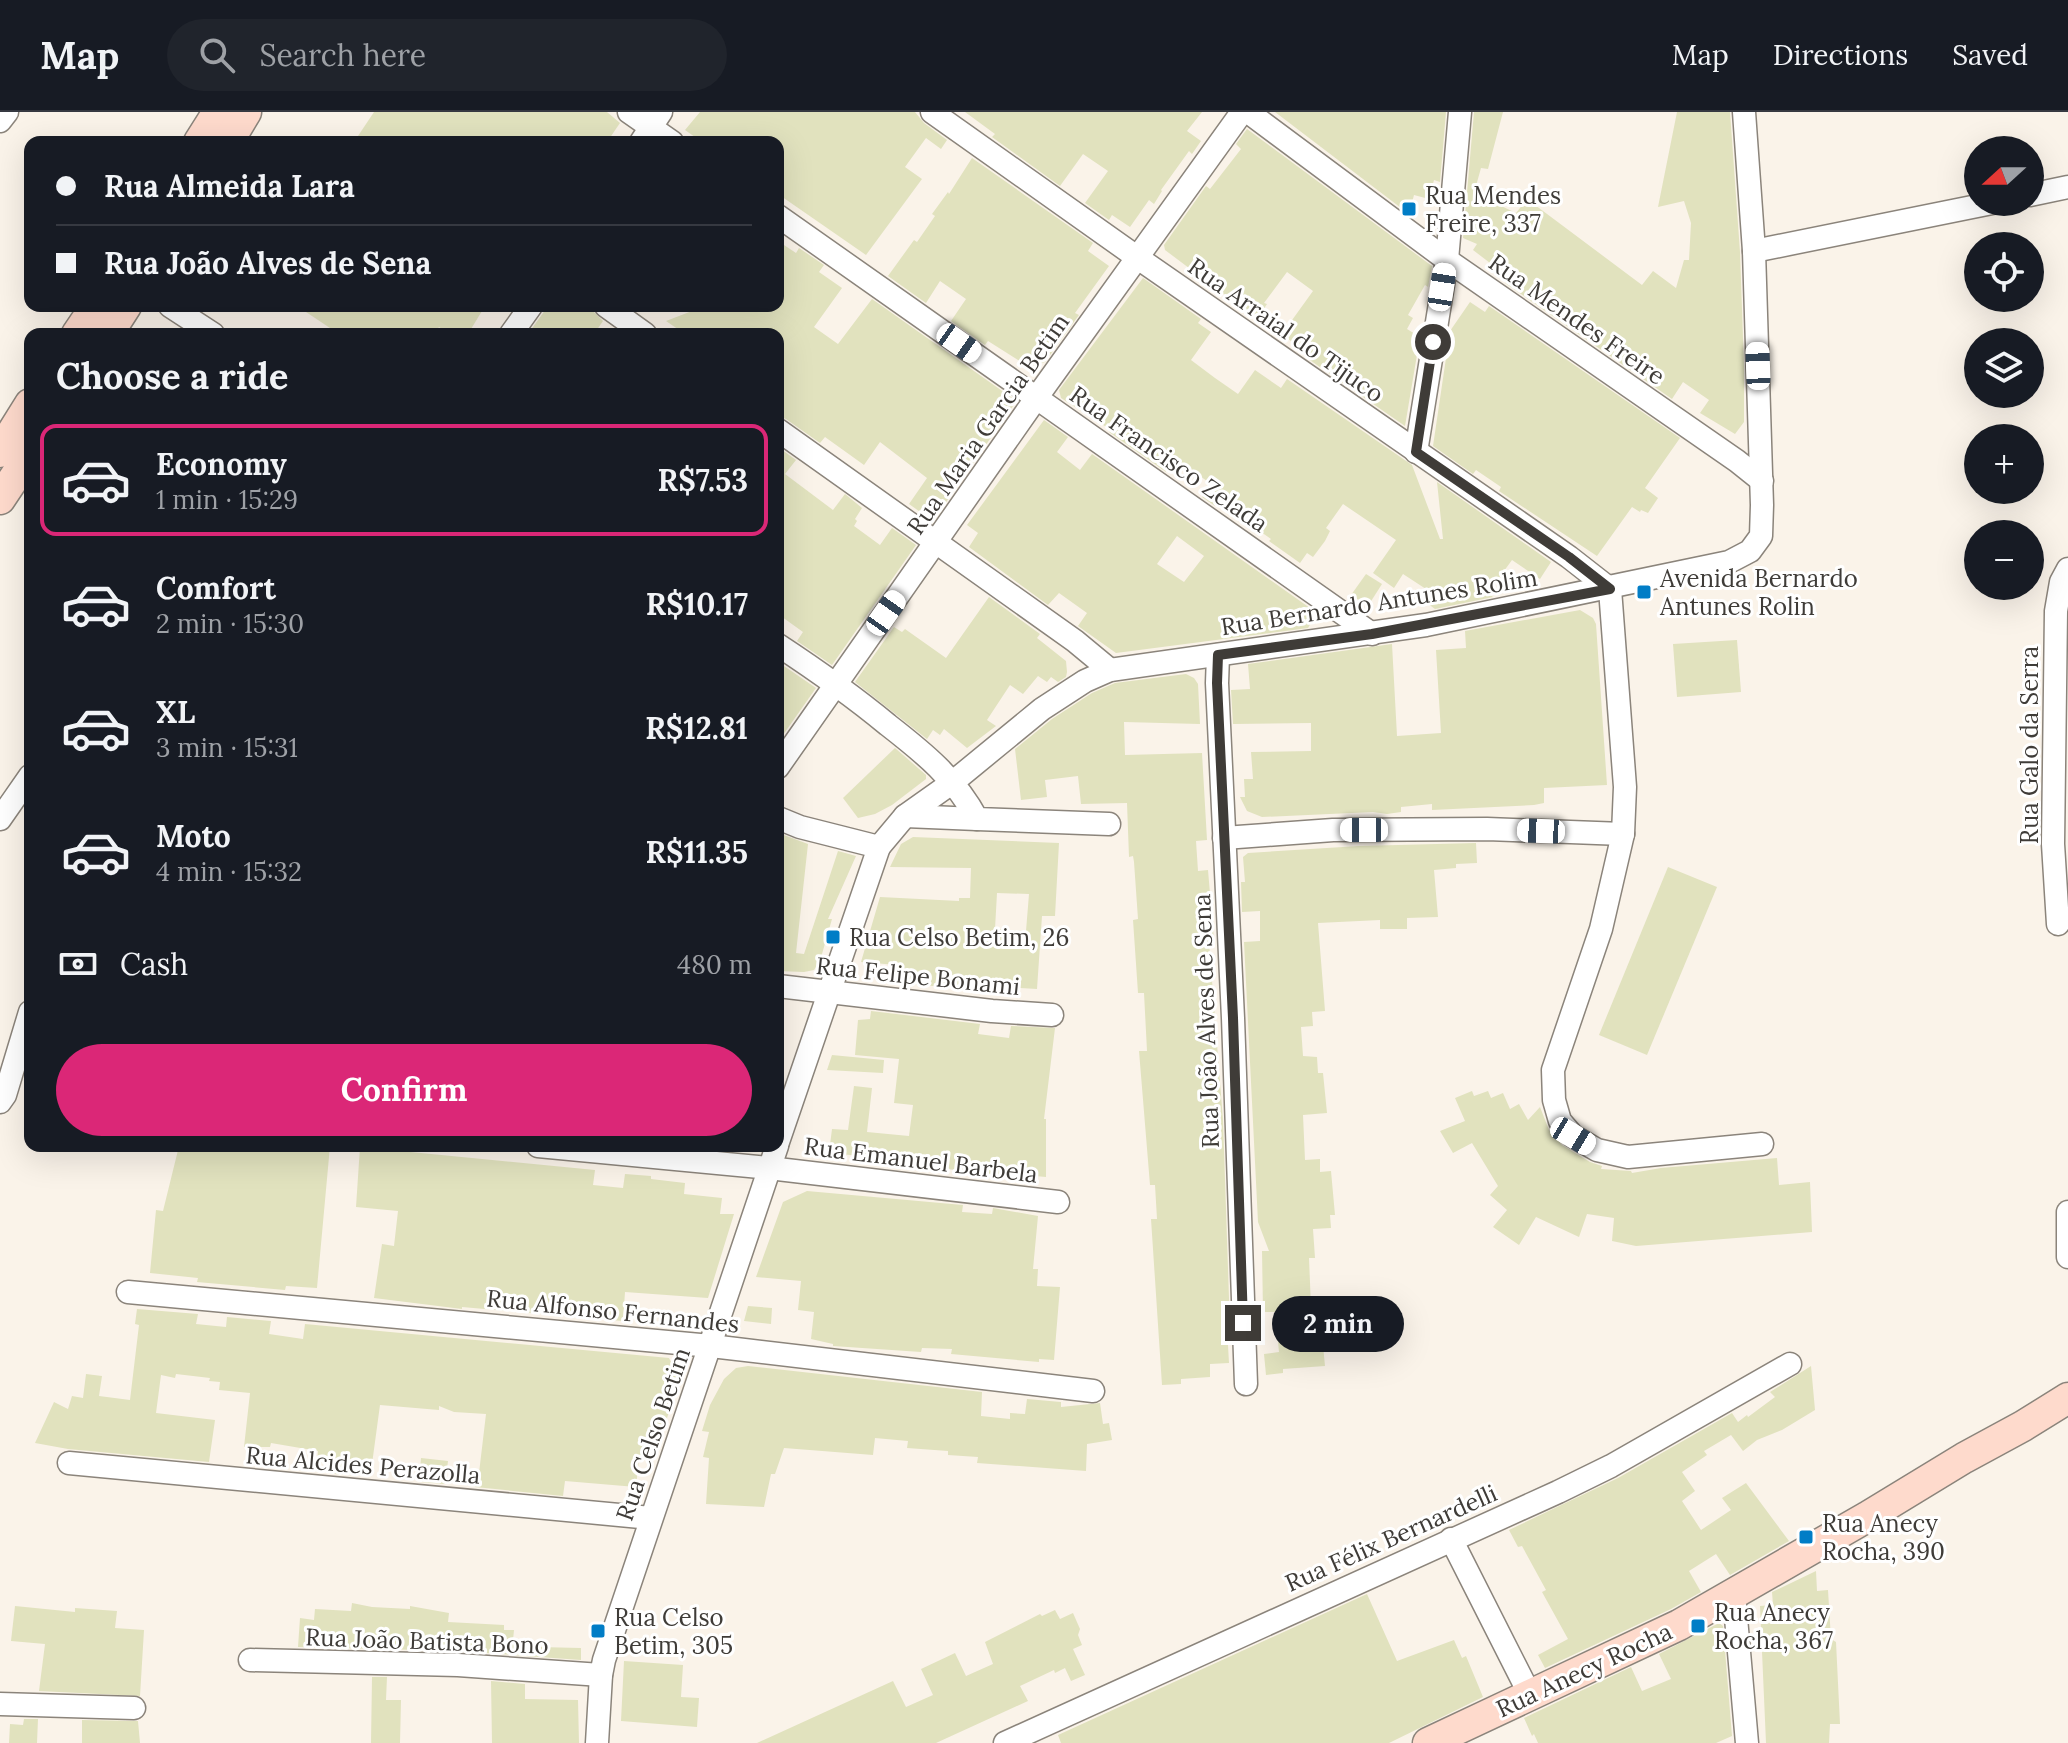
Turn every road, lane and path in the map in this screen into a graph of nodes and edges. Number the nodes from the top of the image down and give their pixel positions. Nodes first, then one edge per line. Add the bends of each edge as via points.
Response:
1 (7, 112) edge
2 (218, 112) edge
3 (246, 112) edge
4 (629, 112) edge
5 (932, 112) edge
6 (1242, 112) edge
7 (1248, 112) edge
8 (1460, 112) edge
9 (1744, 112) edge
10 (0, 121) edge
11 (651, 127) edge
12 (203, 136) edge
13 (232, 136) edge
14 (2068, 187) edge
15 (2044, 192) edge
16 (1964, 209) edge
17 (784, 220) edge
18 (1754, 251) junction
19 (1138, 258) junction
20 (1447, 260) junction
21 (179, 312) edge
22 (614, 312) edge
23 (204, 328) edge
24 (637, 328) edge
25 (1037, 397) junction
26 (24, 414) edge
27 (784, 434) edge
28 (0, 452) edge
29 (1416, 452) junction
30 (24, 463) edge
31 (1762, 481) junction
32 (0, 499) edge
33 (936, 543) junction
34 (2066, 578) edge
35 (1610, 589) junction
36 (1372, 634) junction
37 (784, 649) edge
38 (1218, 655) junction
39 (1110, 670) junction
40 (837, 684) junction
41 (784, 759) edge
42 (953, 782) junction
43 (24, 785) edge
44 (905, 816) junction
45 (0, 819) edge
46 (977, 819) junction
47 (784, 820) edge
48 (1109, 824) dead end
49 (1623, 834) junction
50 (1224, 838) junction
51 (879, 847) junction
52 (2058, 924) dead end
53 (784, 987) edge
54 (830, 993) junction
55 (1052, 1015) dead end
56 (24, 1032) edge
57 (0, 1102) edge
58 (784, 1124) edge
59 (1762, 1144) dead end
60 (601, 1152) edge
61 (774, 1152) edge
62 (769, 1168) junction
63 (1058, 1202) dead end
64 (2068, 1212) edge
65 (2068, 1257) edge
66 (128, 1292) dead end
67 (711, 1346) junction
68 (1790, 1364) dead end
69 (1246, 1384) dead end
70 (1093, 1391) dead end
71 (2068, 1398) edge
72 (69, 1463) dead end
73 (651, 1518) junction
74 (1451, 1539) junction
75 (1734, 1595) junction
76 (250, 1660) dead end
77 (601, 1675) junction
78 (1530, 1695) junction
79 (0, 1704) edge
80 (134, 1708) dead end
81 (597, 1743) edge
82 (1005, 1743) edge
83 (1428, 1743) edge
84 (1747, 1743) edge

1 - 10 street
2 - 12 street
3 - 13 street
4 - 11 street
5 - 19 street, Rua Arraial do Tijuco
6 - 19 street, Rua Maria Garcia Betim
7 - 20 street, Rua Mendes Freire
8 - 20 street
9 - 18 street, Rua Bernardo Antunes Rolim
14 - 15 street
16 - 18 street
17 - 25 street, Rua Francisco Zelada
18 - 31 street, Rua Bernardo Antunes Rolim
19 - 25 street, Rua Maria Garcia Betim
19 - 29 street, Rua Arraial do Tijuco
20 - 29 street
20 - 31 street, Rua Mendes Freire
21 - 23 street
22 - 24 street
25 - 33 street, Rua Maria Garcia Betim
25 - 36 street, Rua Francisco Zelada
26 - 28 street
27 - 33 street
29 - 35 street, Rua Arraial do Tijuco
30 - 32 street
31 - 35 street, Rua Bernardo Antunes Rolim via 1761,536 1750,551 1729,562
33 - 39 street
33 - 40 street, Rua Maria Garcia Betim
34 - 52 street, Rua Galo da Serra via 2056,611 2053,844
35 - 36 street, Rua Bernardo Antunes Rolim
35 - 49 street via 1625,787
36 - 38 street, Rua Bernardo Antunes Rolim
37 - 40 street
38 - 39 street, Rua Bernardo Antunes Rolim
38 - 50 street, Rua João Alves de Sena
39 - 42 street, Rua Bernardo Antunes Rolim via 1042,709
40 - 41 street, Rua Maria Garcia Betim
40 - 42 street
42 - 44 street, Rua Bernardo Antunes Rolim
42 - 46 street
43 - 45 street
44 - 46 street
44 - 51 street, Rua Bernardo Antunes Rolim
46 - 48 street
47 - 51 street
49 - 50 street via 1349,830
49 - 59 street via 1601,929 1553,1070 1560,1121 1597,1150 1628,1157
50 - 69 street, Rua João Alves de Sena
51 - 54 street, Rua Celso Betim
53 - 54 street, Rua Felipe Bonami
54 - 55 street, Rua Felipe Bonami
54 - 58 street, Rua Celso Betim
56 - 57 street
60 - 62 street, Rua Emanuel Barbela
61 - 62 street, Rua Celso Betim
62 - 63 street, Rua Emanuel Barbela
62 - 67 street, Rua Celso Betim
64 - 65 street
66 - 67 street, Rua Alfonso Fernandes
67 - 70 street, Rua Alfonso Fernandes
67 - 73 street, Rua Celso Betim
68 - 74 street, Rua Félix Bernardelli via 1611,1466
71 - 75 street, Rua Anecy Rocha
72 - 73 street, Rua Alcides Perazolla
73 - 77 street, Rua Celso Betim
74 - 78 street
74 - 82 street, Rua Félix Bernardelli
75 - 78 street, Rua Anecy Rocha
75 - 84 street
76 - 77 street, Rua João Batista Bono
77 - 81 street, Rua Celso Betim
78 - 83 street, Rua Anecy Rocha
79 - 80 street

